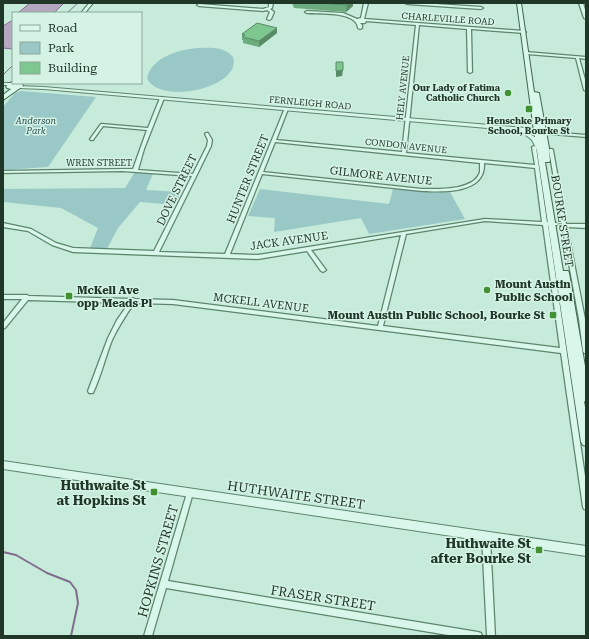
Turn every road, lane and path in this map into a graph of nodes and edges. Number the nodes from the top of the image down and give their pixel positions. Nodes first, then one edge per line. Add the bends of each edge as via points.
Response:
1 (91, 3) edge
2 (95, 3) edge
3 (271, 3) edge
4 (366, 3) edge
5 (407, 3) edge
6 (520, 3) edge
7 (581, 3) edge
8 (200, 4) edge
9 (455, 5) edge
10 (481, 8) dead end
11 (268, 9) junction
12 (195, 10) dead end
13 (85, 11) edge
14 (306, 12) dead end
15 (586, 18) edge
16 (269, 19) dead end
17 (361, 20) junction
18 (418, 24) junction
19 (469, 28) junction
20 (524, 32) junction
21 (527, 54) junction
22 (577, 57) junction
23 (586, 58) edge
24 (470, 72) dead end
25 (13, 85) edge
26 (586, 90) edge
27 (4, 96) edge
28 (162, 98) junction
29 (286, 109) junction
30 (408, 120) junction
31 (150, 129) junction
32 (516, 129) junction
33 (541, 132) junction
34 (207, 134) dead end
35 (586, 136) edge
36 (92, 139) dead end
37 (274, 141) junction
38 (534, 147) dead end
39 (551, 150) dead end
40 (404, 154) junction
41 (542, 157) junction
42 (482, 161) junction
43 (537, 167) junction
44 (551, 170) junction
45 (135, 171) junction
46 (3, 172) edge
47 (261, 173) junction
48 (194, 175) junction
49 (554, 224) junction
50 (3, 225) edge
51 (586, 226) edge
52 (404, 233) junction
53 (308, 249) junction
54 (156, 253) junction
55 (227, 256) junction
56 (323, 270) dead end
57 (3, 297) edge
58 (27, 298) junction
59 (133, 300) junction
60 (570, 317) junction
61 (584, 319) edge
62 (3, 328) edge
63 (380, 328) junction
64 (564, 351) junction
65 (586, 351) edge
66 (91, 391) dead end
67 (586, 398) edge
68 (586, 442) edge
69 (3, 465) edge
70 (190, 493) junction
71 (586, 507) edge
72 (486, 537) junction
73 (586, 552) edge
74 (163, 584) junction
75 (148, 636) edge
76 (478, 636) edge
77 (491, 636) edge

1 - 2 main road
1 - 13 main road
2 - 13 main road
3 - 11 street via 272,7
4 - 17 street
5 - 9 street
6 - 20 main road, BOURKE STREET
7 - 15 street
8 - 11 street
8 - 12 street
9 - 10 street
11 - 16 street via 272,12
14 - 17 street via 343,14
17 - 18 street, CHARLEVILLE ROAD
18 - 19 street, CHARLEVILLE ROAD
18 - 30 street, HELY AVENUE
19 - 20 street, CHARLEVILLE ROAD
19 - 24 street
20 - 21 main road, BOURKE STREET
21 - 22 street
21 - 33 main road, BOURKE STREET via 539,104
22 - 23 street
22 - 26 street
25 - 27 main road
25 - 28 street, FERNLEIGH ROAD
28 - 29 street, FERNLEIGH ROAD
28 - 31 street
29 - 30 street, FERNLEIGH ROAD
29 - 37 street, HUNTER STREET
30 - 32 street, FERNLEIGH ROAD
30 - 40 street, HELY AVENUE
31 - 36 street via 102,124
31 - 45 street
32 - 33 street, FERNLEIGH ROAD
32 - 41 street via 534,139
33 - 35 street, FERNLEIGH ROAD
33 - 41 main road, BOURKE STREET
33 - 44 main road, BOURKE STREET
34 - 48 street, DOVE STREET via 210,143
37 - 40 street, CONDON AVENUE
37 - 47 street, HUNTER STREET
38 - 43 street, BOURKE STREET
39 - 44 street, BOURKE STREET
40 - 42 street, CONDON AVENUE
41 - 49 main road, BOURKE STREET
42 - 43 street, CONDON AVENUE
42 - 47 street, GILMORE AVENUE via 482,172 478,179 467,186 448,190 422,190
43 - 49 street, BOURKE STREET
44 - 49 main road, BOURKE STREET
45 - 46 street, WREN STREET
45 - 48 street, WREN STREET
47 - 55 street, HUNTER STREET
48 - 54 street, DOVE STREET
49 - 51 street, JACK AVENUE
49 - 52 street, JACK AVENUE via 485,220
49 - 60 main road, BOURKE STREET
49 - 61 street, BOURKE STREET
49 - 64 street, BOURKE STREET
50 - 54 street, JACK AVENUE via 29,230 54,244 73,250
52 - 53 street, JACK AVENUE
52 - 63 street
53 - 55 street, JACK AVENUE via 258,257
53 - 56 street
54 - 55 street, JACK AVENUE
57 - 58 street, MCKELL AVENUE
58 - 59 street, MCKELL AVENUE
58 - 62 street
59 - 63 street, MCKELL AVENUE via 173,302
59 - 66 street via 109,342
60 - 61 street
60 - 67 main road, BOURKE STREET
60 - 68 main road, BOURKE STREET
61 - 65 street, BOURKE STREET
63 - 64 street, MCKELL AVENUE
64 - 71 street, BOURKE STREET
69 - 70 street, HUTHWAITE STREET
70 - 72 street, HUTHWAITE STREET
70 - 74 street, HOPKINS STREET
72 - 73 street, HUTHWAITE STREET
72 - 77 street
74 - 75 street, HOPKINS STREET
74 - 76 street, FRASER STREET

